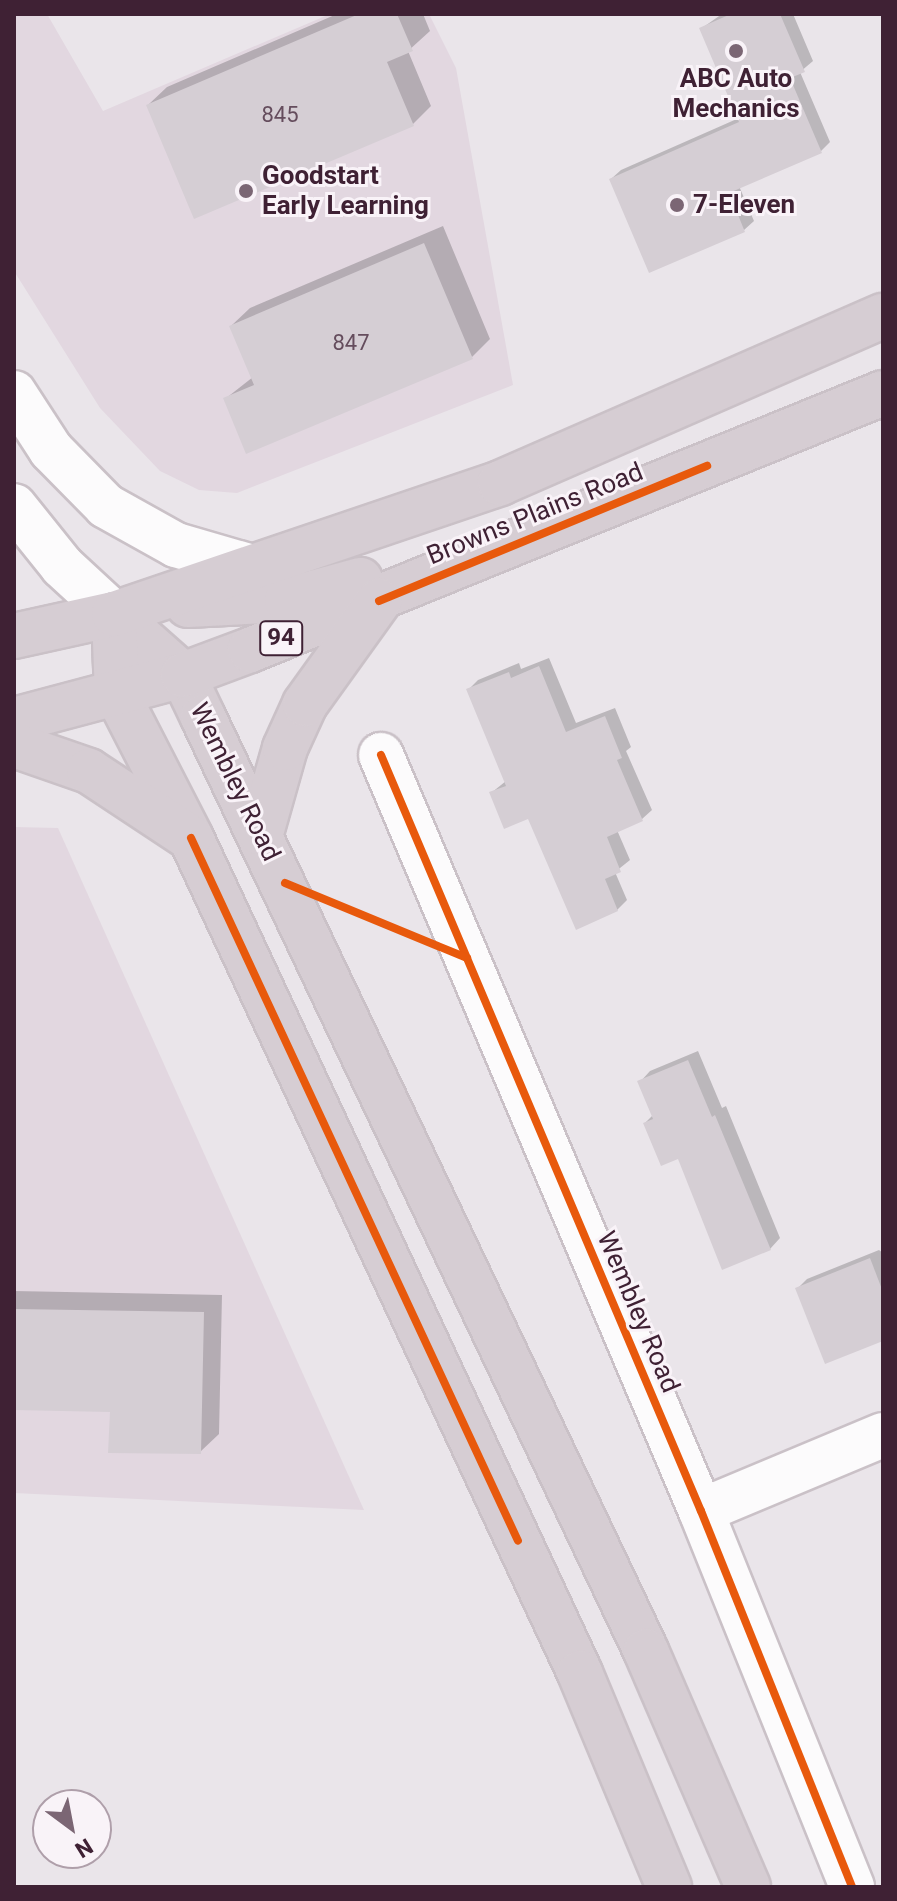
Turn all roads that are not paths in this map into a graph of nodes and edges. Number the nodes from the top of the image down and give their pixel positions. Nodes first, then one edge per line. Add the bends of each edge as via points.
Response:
1 (883, 316) edge
2 (14, 393) edge
3 (883, 393) edge
4 (14, 506) edge
5 (527, 537) junction
6 (252, 567) junction
7 (379, 601) junction
8 (114, 614) junction
9 (14, 636) edge
10 (183, 675) junction
11 (117, 694) junction
12 (14, 720) edge
13 (14, 745) edge
14 (381, 755) dead end
15 (261, 833) junction
16 (191, 838) junction
17 (883, 1435) edge
18 (701, 1511) junction
19 (669, 1887) edge
20 (748, 1887) edge
21 (852, 1887) edge

1 - 6 main road, Browns Plains Road via 500,483
2 - 6 street via 51,450 106,506 176,545
3 - 5 main road, Browns Plains Road / 94
4 - 8 street, Wembley Road via 62,566
5 - 7 main road, Browns Plains Road / 94
5 - 8 main road via 458,543 341,587 287,600 225,601
6 - 8 main road, Browns Plains Road
7 - 10 main road, Browns Plains Road / 94
7 - 15 main road via 305,704 285,748
8 - 9 main road, Browns Plains Road
8 - 10 main road, Wembley Road
8 - 11 main road
10 - 11 main road, Browns Plains Road / 94
10 - 15 main road, Wembley Road
11 - 12 main road, Browns Plains Road / 94
11 - 16 main road
13 - 16 main road via 89,771
14 - 18 street, Wembley Road
15 - 20 main road, Wembley Road via 646,1651
16 - 19 main road via 580,1673
17 - 18 street
18 - 21 street, Wembley Road

